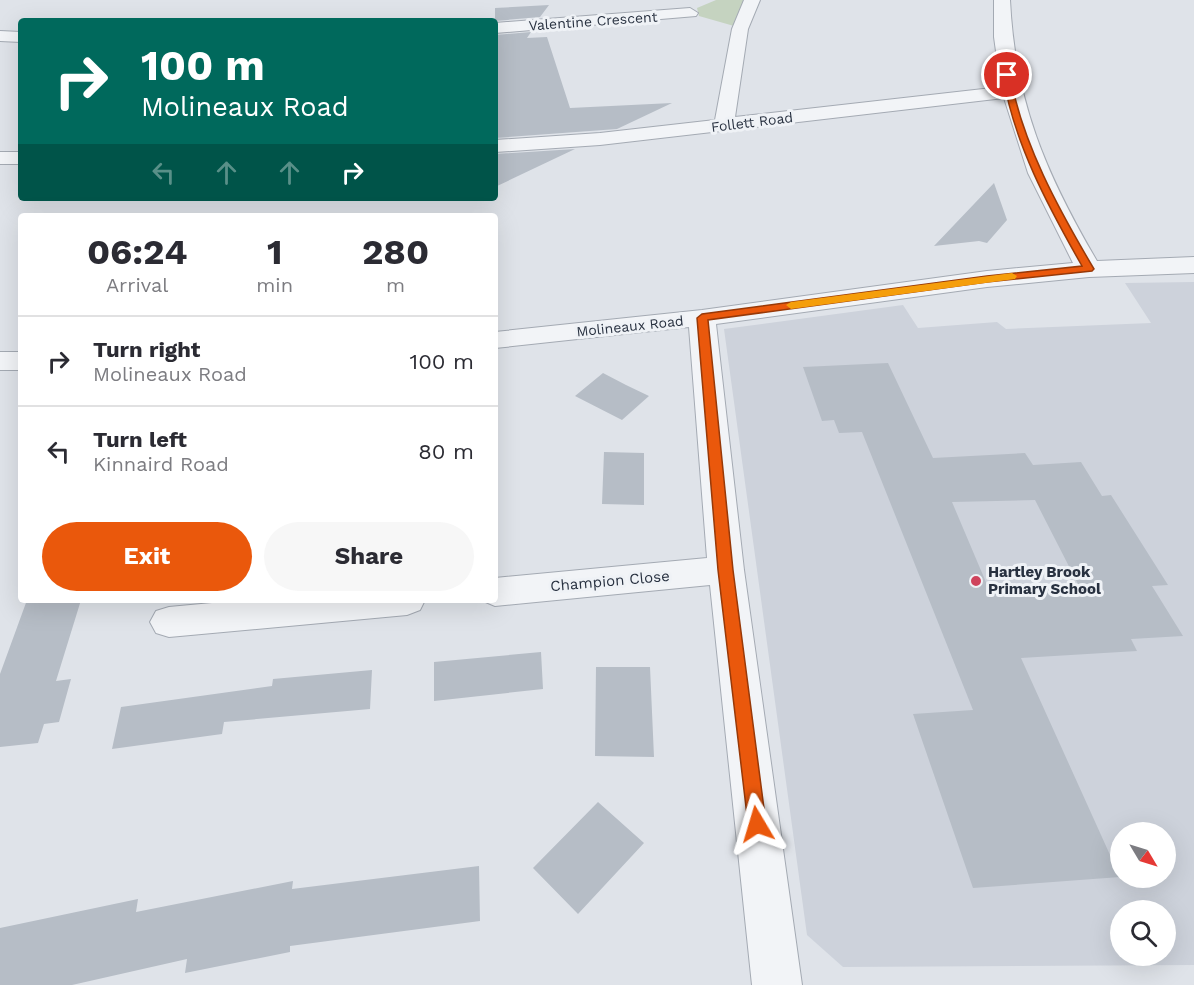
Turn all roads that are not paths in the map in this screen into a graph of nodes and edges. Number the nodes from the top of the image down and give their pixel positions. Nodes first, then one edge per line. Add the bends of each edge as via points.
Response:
1 (752, 0) edge
2 (1002, 0) edge
3 (700, 10) edge
4 (498, 28) edge
5 (740, 29) junction
6 (0, 36) edge
7 (18, 37) edge
8 (1009, 92) junction
9 (724, 125) junction
10 (498, 146) edge
11 (0, 158) edge
12 (18, 158) edge
13 (1194, 265) edge
14 (1089, 269) junction
15 (702, 318) junction
16 (498, 340) edge
17 (0, 361) edge
18 (18, 361) edge
19 (726, 570) junction
20 (498, 592) edge
21 (375, 603) edge
22 (169, 622) dead end
23 (777, 985) edge

1 - 5 street
2 - 8 street via 1001,39
3 - 4 street, Valentine Crescent
3 - 5 street, Valentine Crescent
5 - 9 street
6 - 7 street
8 - 9 street, Follett Road
8 - 14 street via 1058,216
9 - 10 street, Follett Road
11 - 12 street
13 - 14 street, Molineaux Road
14 - 15 street, Molineaux Road
15 - 16 street, Molineaux Road
15 - 19 street
17 - 18 street
19 - 20 street, Champion Close
19 - 23 street
21 - 22 street

